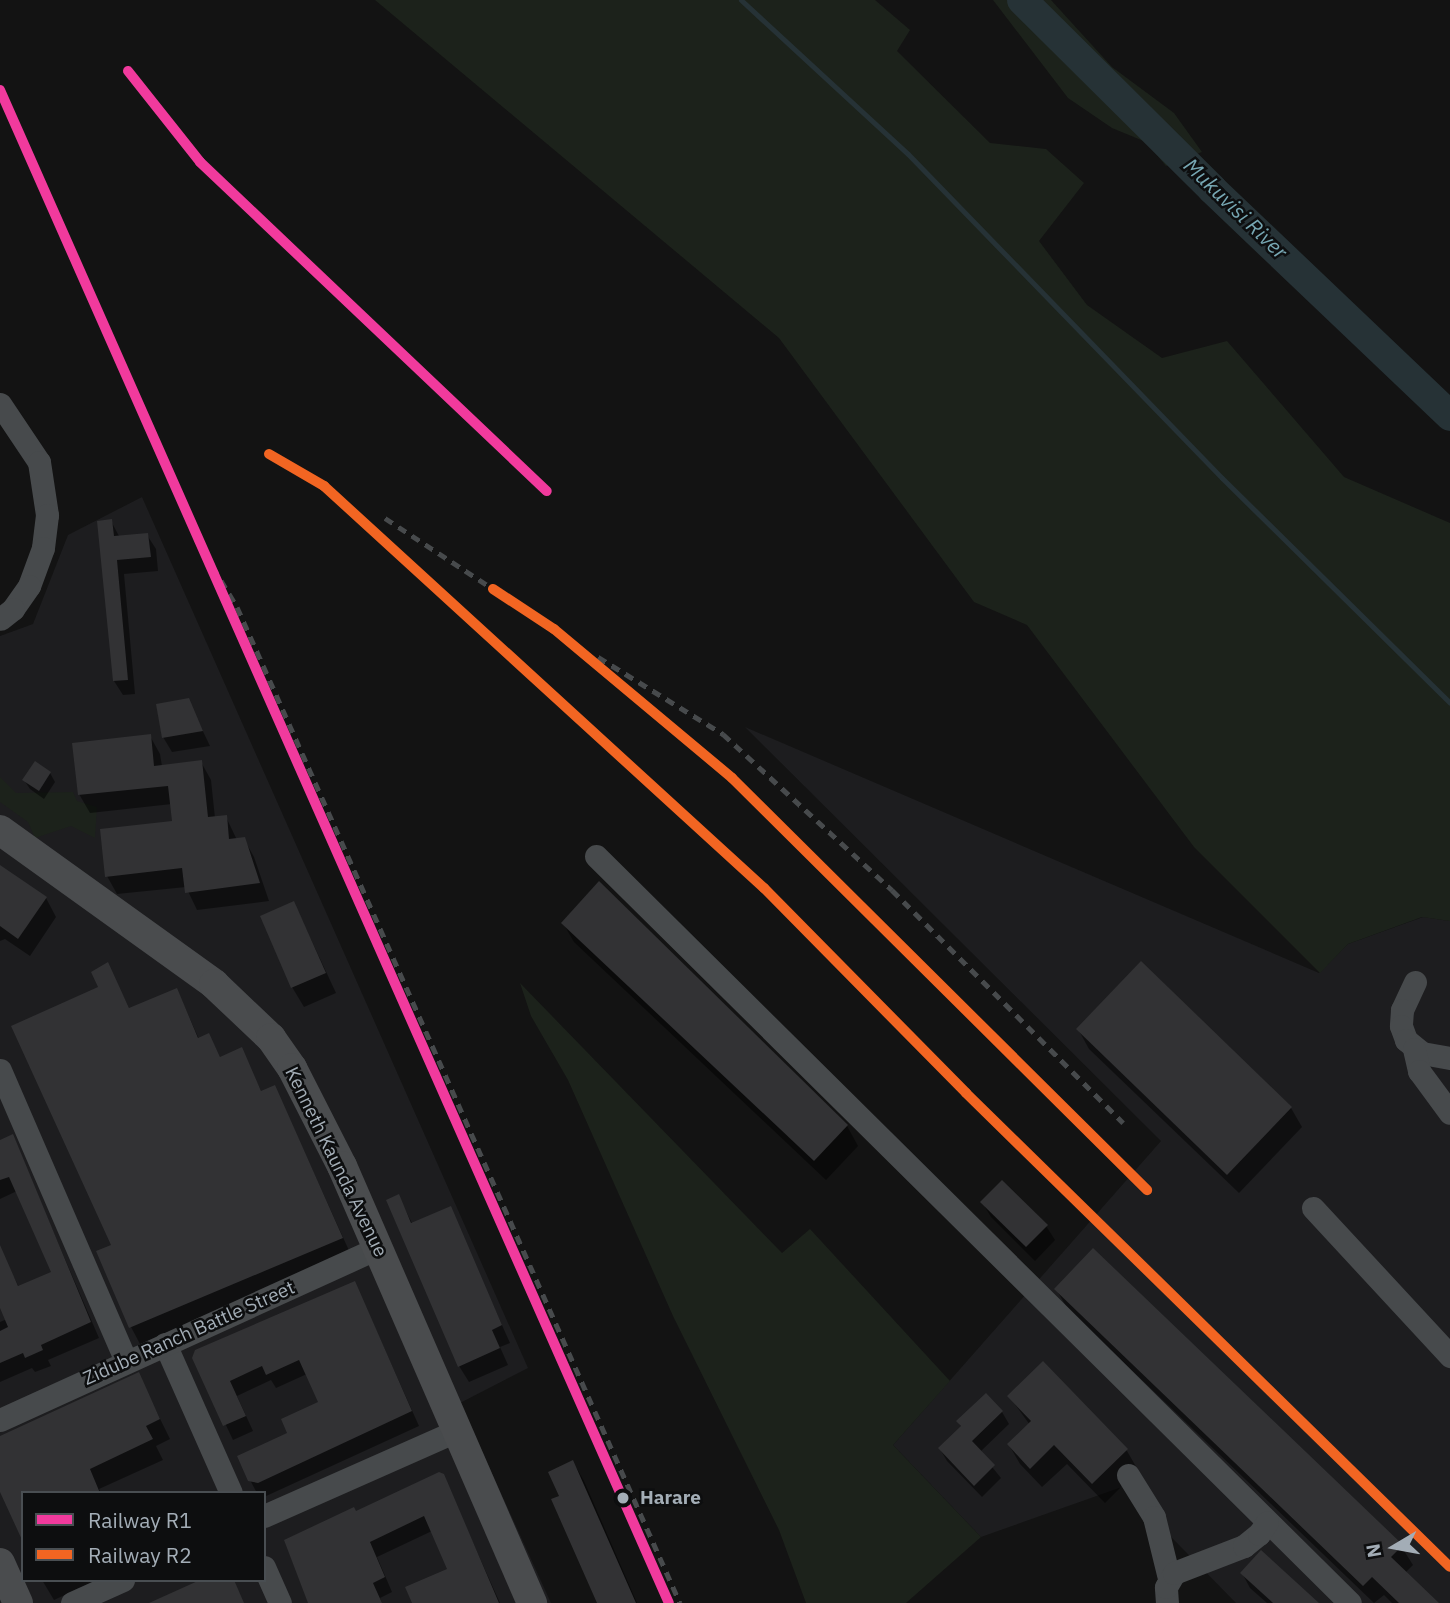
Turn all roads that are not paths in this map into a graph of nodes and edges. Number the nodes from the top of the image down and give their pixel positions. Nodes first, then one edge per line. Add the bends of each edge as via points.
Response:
1 (0, 404) edge
2 (0, 619) edge
3 (0, 830) edge
4 (596, 856) dead end
5 (1415, 982) dead end
6 (1414, 1049) junction
7 (1450, 1058) edge
8 (0, 1070) edge
9 (1450, 1112) edge
10 (1313, 1208) dead end
11 (378, 1248) junction
12 (166, 1344) junction
13 (1450, 1356) edge
14 (126, 1361) junction
15 (0, 1420) edge
16 (456, 1432) junction
17 (1128, 1475) dead end
18 (230, 1491) edge
19 (266, 1515) edge
20 (1267, 1522) junction
21 (0, 1563) edge
22 (266, 1572) edge
23 (1169, 1578) junction
24 (119, 1582) edge
25 (18, 1603) edge
26 (72, 1603) edge
27 (280, 1603) edge
28 (532, 1603) edge
29 (1167, 1603) edge
30 (1350, 1603) edge

1 - 2 street via 39,461 47,515 43,548 29,586
3 - 11 main road, Kenneth Kaunda Avenue via 214,984 271,1038 312,1102
4 - 20 street
5 - 6 street via 1400,1021
6 - 7 street
6 - 9 street via 1419,1071
8 - 14 street
10 - 13 street
11 - 12 street, Zidube Ranch Battle Street
11 - 16 main road, Kenneth Kaunda Avenue
12 - 14 street, Zidube Ranch Battle Street
12 - 18 street
14 - 15 street, Zidube Ranch Battle Street
16 - 19 street
16 - 28 main road, Kenneth Kaunda Avenue
17 - 23 street via 1154,1517
20 - 23 street via 1244,1546
20 - 30 street
21 - 25 main road
22 - 27 street
23 - 29 street
24 - 26 street

